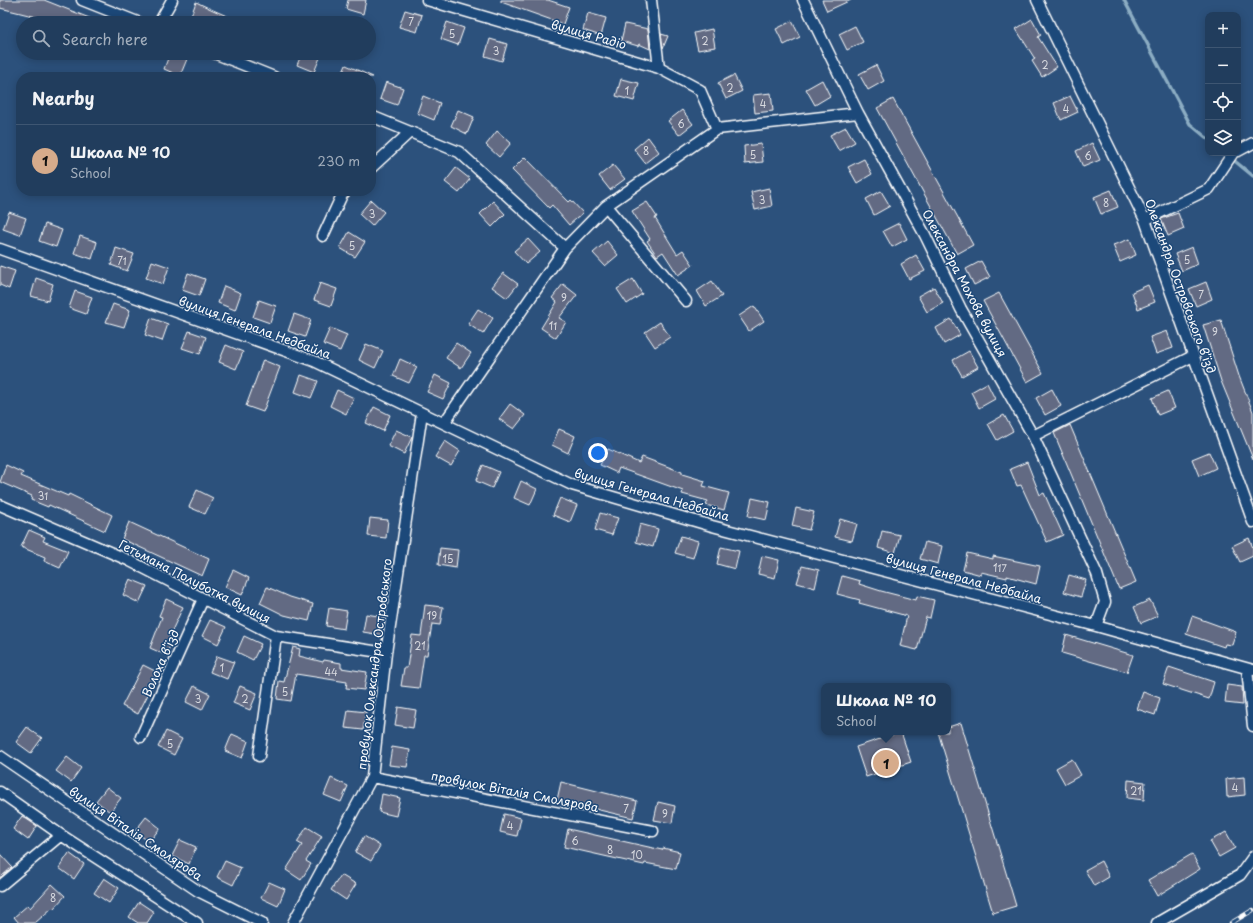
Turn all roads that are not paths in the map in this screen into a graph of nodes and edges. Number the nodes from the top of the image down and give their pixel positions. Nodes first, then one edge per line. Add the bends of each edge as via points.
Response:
1 (82, 0) edge
2 (172, 0) edge
3 (427, 0) edge
4 (651, 0) edge
5 (803, 0) edge
6 (1037, 0) edge
7 (122, 16) edge
8 (163, 16) edge
9 (232, 60) edge
10 (659, 68) junction
11 (262, 72) edge
12 (858, 113) junction
13 (376, 118) edge
14 (717, 129) junction
15 (410, 132) junction
16 (1253, 143) edge
17 (1241, 149) edge
18 (1231, 156) edge
19 (376, 163) edge
20 (342, 196) edge
21 (606, 206) junction
22 (1145, 220) junction
23 (323, 236) dead end
24 (565, 248) junction
25 (0, 249) edge
26 (686, 301) dead end
27 (1193, 356) junction
28 (422, 413) junction
29 (444, 423) junction
30 (1033, 436) junction
31 (0, 505) edge
32 (1253, 522) edge
33 (203, 599) junction
34 (1096, 626) junction
35 (276, 636) junction
36 (386, 654) junction
37 (1250, 669) edge
38 (1253, 726) edge
39 (141, 737) dead end
40 (0, 756) edge
41 (259, 756) dead end
42 (372, 777) junction
43 (0, 792) edge
44 (653, 831) dead end
45 (61, 835) junction
46 (1253, 857) edge
47 (0, 886) edge
48 (197, 923) edge
49 (262, 923) edge
50 (293, 923) edge
51 (1157, 923) edge

1 - 7 street
2 - 8 street
3 - 10 street, вулиця Радіо
4 - 10 street
5 - 12 street, Олександра Мохова вулиця
6 - 22 street, Олександра Островського в’їзд
9 - 11 street
10 - 14 street, вулиця Радіо via 700,90
12 - 14 street
12 - 30 street, Олександра Мохова вулиця via 925,235 961,309
13 - 15 street
14 - 21 street
15 - 19 street
15 - 24 street via 459,152
16 - 17 street
18 - 22 street via 1209,190
20 - 23 street
21 - 24 street
21 - 26 street
22 - 27 street, Олександра Островського в’їзд
24 - 29 street
25 - 28 street, вулиця Генерала Недбайла via 314,361
27 - 30 street
27 - 32 street, Олександра Островського в’їзд
28 - 29 street, вулиця Генерала Недбайла
28 - 36 street, провулок Олександра Островського
29 - 34 street, вулиця Генерала Недбайла via 572,485 712,526
30 - 34 street, Олександра Мохова вулиця via 1098,574 1105,602
31 - 33 street, Гетьмана Полуботка вулиця via 128,560
33 - 35 street, Гетьмана Полуботка вулиця
33 - 39 street, Волоха в’їзд
34 - 37 street, вулиця Генерала Недбайла
35 - 36 street, Гетьмана Полуботка вулиця
35 - 41 street
36 - 42 street, провулок Олександра Островського
37 - 38 street
40 - 49 street, вулиця Віталія Смолярова via 198,891
42 - 44 street, провулок Віталія Смолярова
42 - 50 street, провулок Олександра Островського
43 - 45 street
45 - 47 street
45 - 48 street
46 - 51 street via 1240,876

